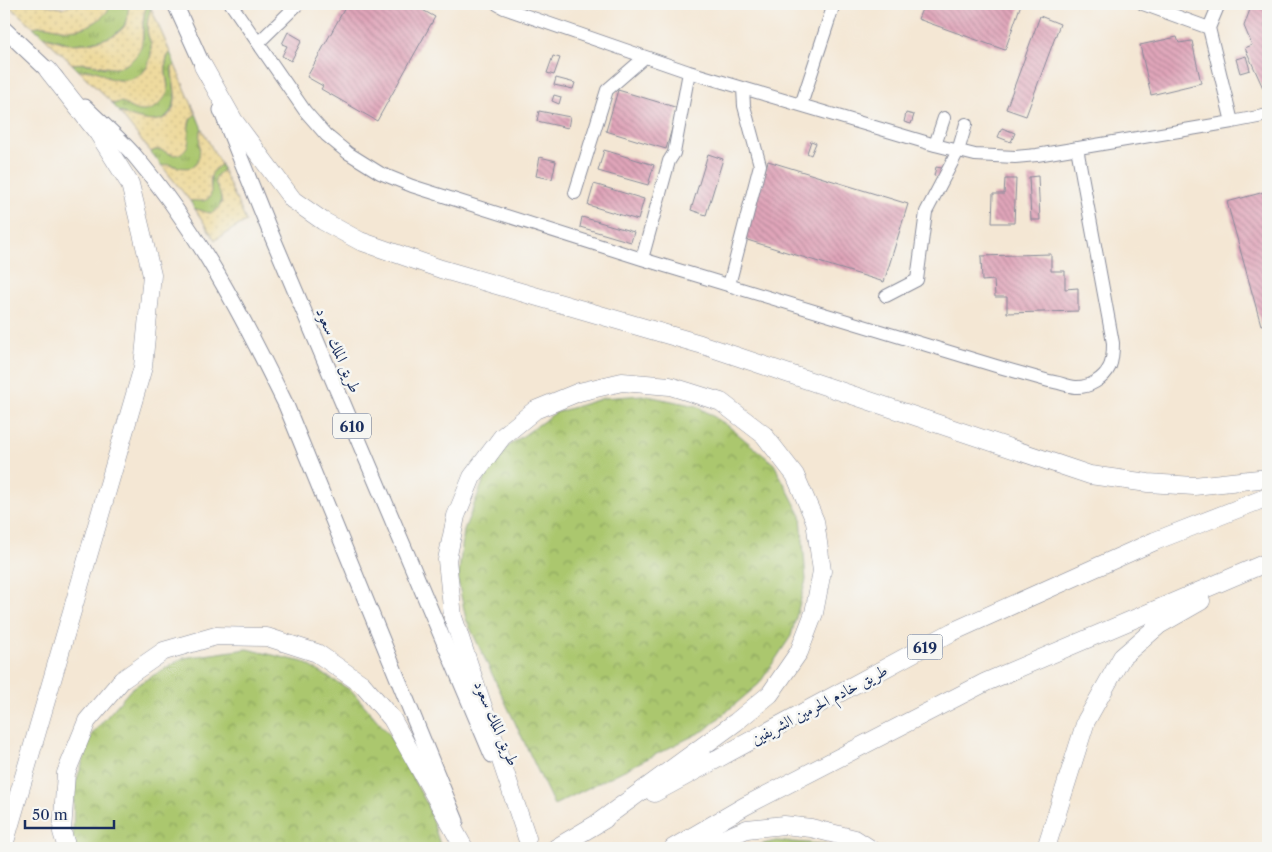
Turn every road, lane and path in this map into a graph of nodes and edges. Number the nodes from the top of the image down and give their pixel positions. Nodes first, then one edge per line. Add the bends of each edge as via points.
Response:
1 (175, 4) edge
2 (231, 4) edge
3 (298, 4) edge
4 (497, 4) edge
5 (834, 4) edge
6 (1143, 4) edge
7 (1219, 4) edge
8 (1209, 28) junction
9 (4, 29) edge
10 (258, 42) junction
11 (645, 57) junction
12 (203, 66) junction
13 (48, 70) junction
14 (689, 72) junction
15 (743, 88) junction
16 (801, 105) junction
17 (1268, 115) edge
18 (944, 118) dead end
19 (1232, 122) junction
20 (966, 124) dead end
21 (935, 145) junction
22 (1077, 148) junction
23 (958, 151) junction
24 (576, 192) dead end
25 (642, 258) junction
26 (729, 285) junction
27 (886, 296) dead end
28 (1268, 478) edge
29 (1268, 497) edge
30 (1268, 563) edge
31 (595, 825) junction
32 (529, 843) edge
33 (4, 845) edge
34 (67, 848) edge
35 (466, 848) edge
36 (556, 848) edge
37 (673, 848) edge
38 (701, 848) edge
39 (869, 848) edge
40 (1046, 848) edge

1 - 12 main road, طريق الملك سعود / 610
2 - 10 street
3 - 10 street
4 - 11 street
5 - 16 street
6 - 8 street
7 - 8 street
8 - 19 street
9 - 13 main road
10 - 25 street via 305,111 326,134 348,153 380,173
11 - 14 street
11 - 24 street via 607,90
12 - 28 highway via 234,121 293,200 360,241 441,269 700,344 1090,475 1194,486
12 - 32 main road, طريق الملك سعود / 610
13 - 33 highway via 98,133 130,184 152,275 143,367
13 - 35 main road via 133,154 173,204 204,250 241,316 286,405
14 - 15 street
14 - 25 street via 674,153
15 - 16 street
15 - 26 street via 744,106 760,165
16 - 21 street
17 - 19 street
18 - 21 street
19 - 22 street
20 - 23 street
21 - 23 street
22 - 23 street via 1015,157
22 - 26 street via 1113,343 1110,366 1092,384 1076,387 1040,378
23 - 27 street via 926,212 917,280
25 - 26 street
29 - 31 highway, طريق خادم الحرمين الشريفين / 619 via 1156,541 952,632
30 - 37 highway via 986,682 745,806
30 - 40 highway via 1159,624 1122,657 1086,721
31 - 32 highway via 770,694 799,652 814,613 822,571 815,521 795,475 764,435 721,402 670,386 622,382 579,392 535,410 502,437 472,477 456,516 447,560 454,617
31 - 36 highway, 619
34 - 35 highway via 62,832 66,773 87,721 122,680 164,651 216,636 267,636 318,653 362,684 392,719
38 - 39 highway via 747,829 784,825 855,840

